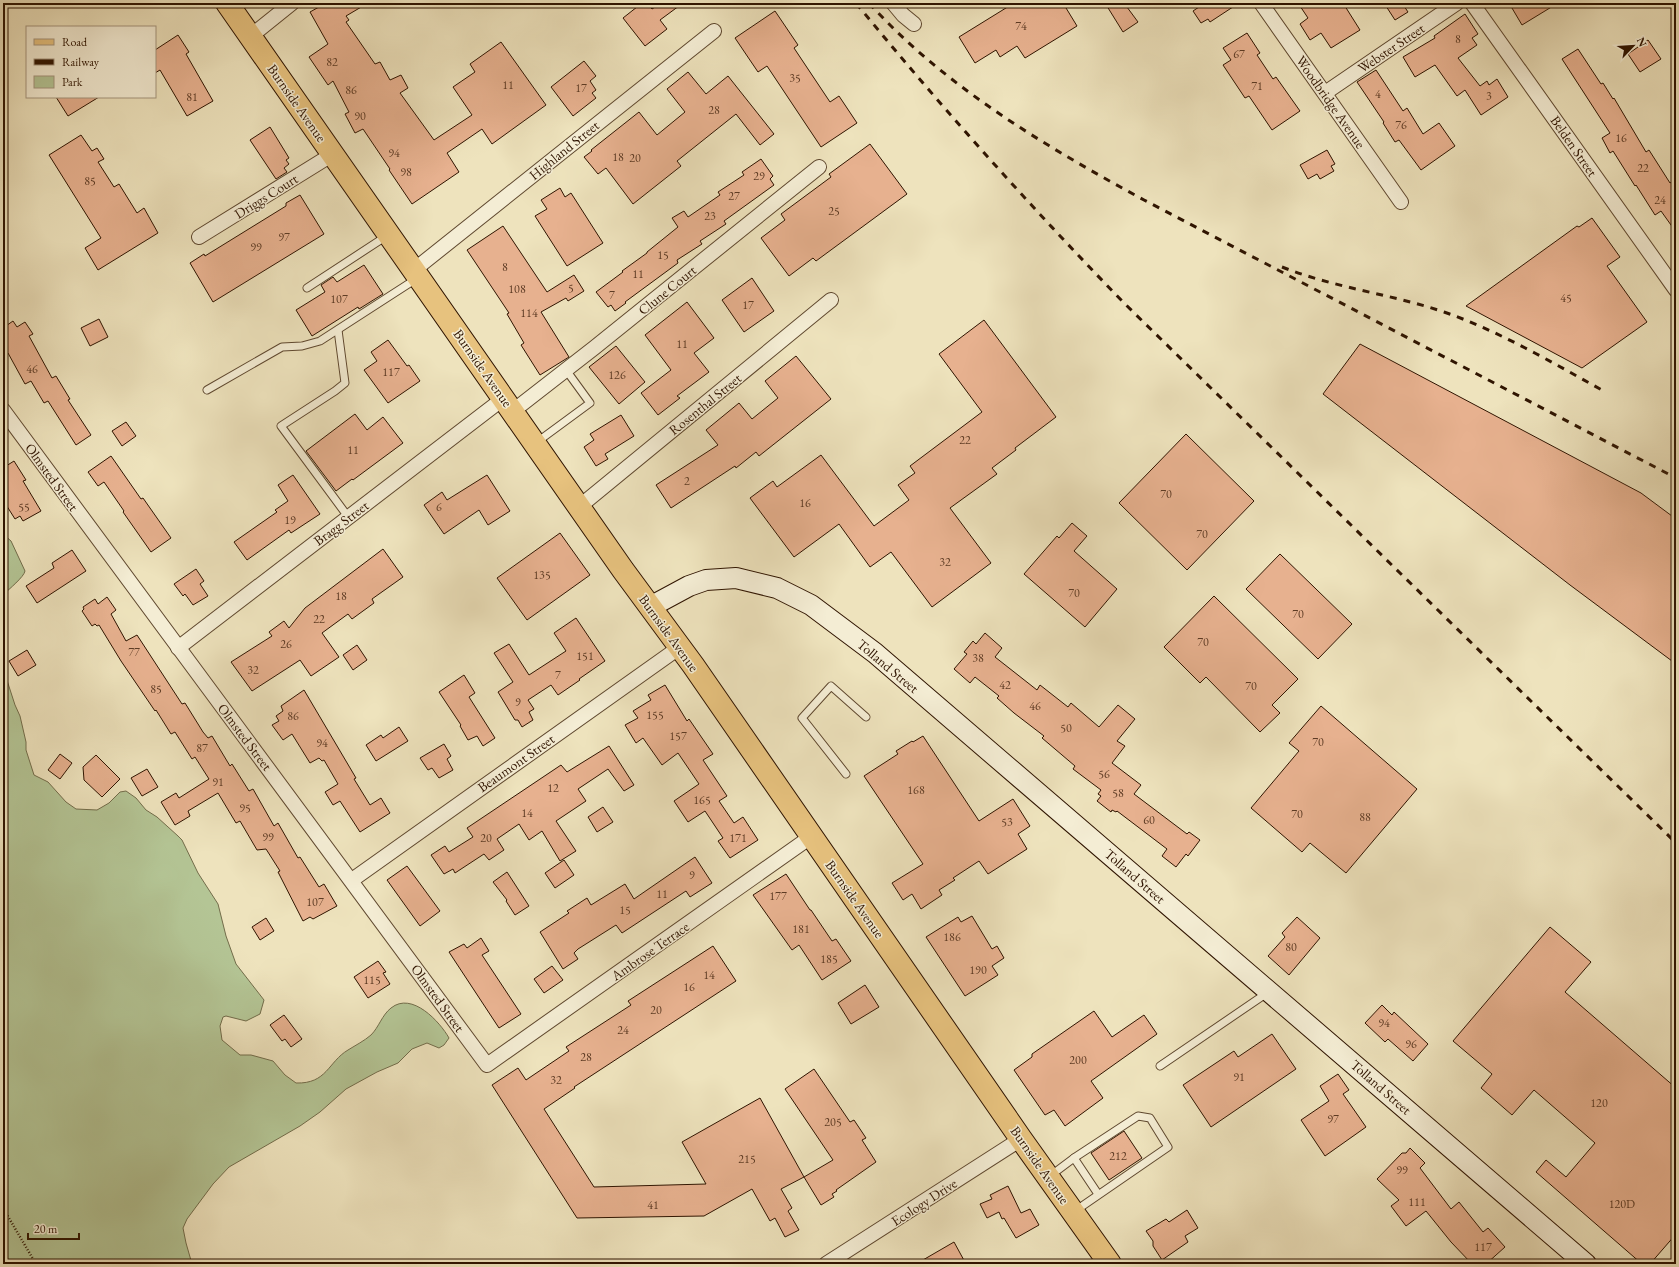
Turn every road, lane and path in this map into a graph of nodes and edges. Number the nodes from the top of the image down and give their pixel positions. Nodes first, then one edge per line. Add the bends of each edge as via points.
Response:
1 (227, 3) edge
2 (292, 3) edge
3 (893, 3) edge
4 (1261, 3) edge
5 (1457, 3) edge
6 (1472, 3) edge
7 (914, 24) dead end
8 (714, 31) dead end
9 (251, 36) junction
10 (1325, 93) junction
11 (333, 154) junction
12 (819, 167) dead end
13 (1401, 202) dead end
14 (390, 234) junction
15 (199, 237) dead end
16 (417, 273) junction
17 (307, 288) dead end
18 (1676, 290) edge
19 (831, 300) dead end
20 (338, 330) junction
21 (566, 370) junction
22 (207, 390) dead end
23 (508, 405) junction
24 (3, 410) edge
25 (535, 444) junction
26 (579, 507) junction
27 (349, 518) junction
28 (650, 607) junction
29 (680, 647) junction
30 (178, 648) junction
31 (866, 717) dead end
32 (846, 774) dead end
33 (812, 836) junction
34 (352, 880) junction
35 (1270, 991) junction
36 (487, 1065) joint
37 (1160, 1066) dead end
38 (1022, 1139) junction
39 (1074, 1158) junction
40 (1049, 1177) junction
41 (1098, 1194) junction
42 (3, 1208) edge
43 (1073, 1212) junction
44 (36, 1264) edge
45 (826, 1264) edge
46 (1110, 1264) edge
47 (1586, 1264) edge

1 - 9 main road, Burnside Avenue
2 - 9 street
3 - 7 street
4 - 10 street, Woodbridge Avenue
5 - 10 street, Webster Street
6 - 18 street, Belden Street
8 - 16 street, Highland Street
9 - 11 main road, Burnside Avenue
10 - 13 street, Woodbridge Avenue
11 - 14 main road, Burnside Avenue
11 - 15 street, Driggs Court
12 - 21 street, Clune Court
14 - 16 main road, Burnside Avenue
14 - 17 lane
16 - 20 lane
16 - 23 main road, Burnside Avenue
19 - 26 street, Rosenthal Street
20 - 22 lane via 314,343 282,347
20 - 27 lane via 345,383 281,426
21 - 23 street, Clune Court
21 - 25 lane via 590,404
23 - 25 main road, Burnside Avenue
23 - 27 street, Bragg Street
24 - 30 street, Olmsted Street
25 - 26 main road, Burnside Avenue
26 - 28 main road, Burnside Avenue
27 - 30 street, Bragg Street
28 - 29 main road, Burnside Avenue
28 - 35 main road, Tolland Street via 706,580 736,578 777,588 811,605 875,653
29 - 33 main road, Burnside Avenue
29 - 34 street, Beaumont Street
30 - 34 street, Olmsted Street
31 - 32 lane via 831,686 802,718
33 - 36 street, Ambrose Terrace
33 - 38 main road, Burnside Avenue
34 - 36 street, Olmsted Street
35 - 37 lane
35 - 47 main road, Tolland Street
38 - 40 main road, Burnside Avenue
38 - 45 street, Ecology Drive
39 - 40 lane
39 - 41 lane
39 - 41 lane via 1138,1116 1150,1118 1168,1146
40 - 43 main road, Burnside Avenue
41 - 43 lane
42 - 44 path
43 - 46 main road, Burnside Avenue

